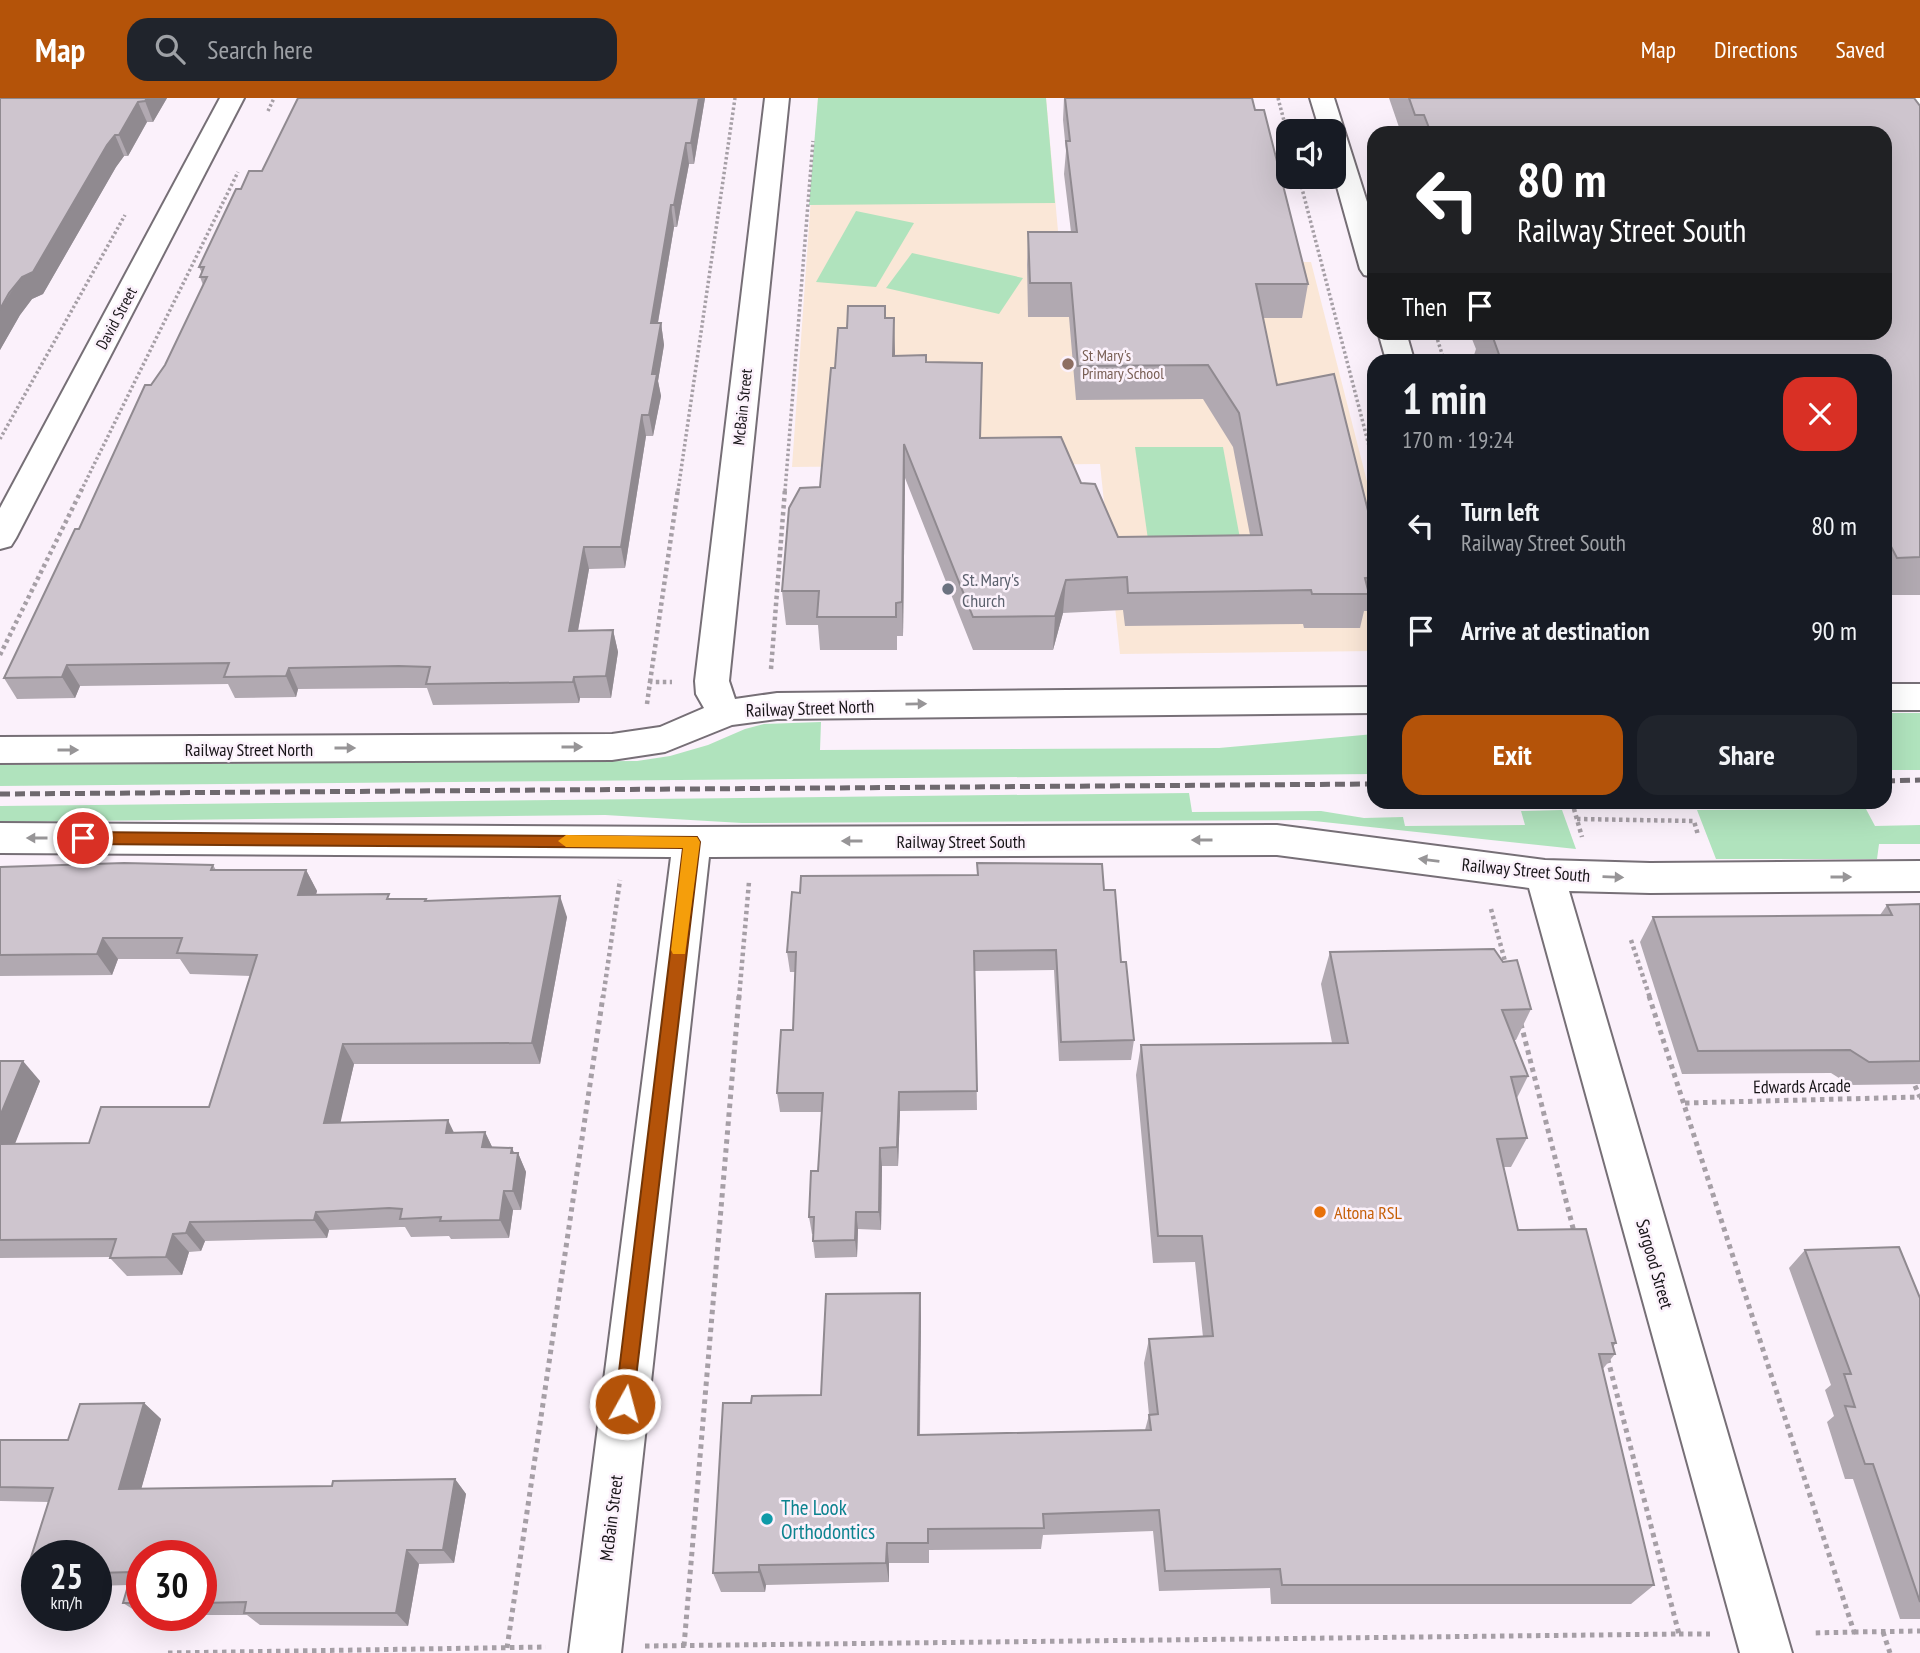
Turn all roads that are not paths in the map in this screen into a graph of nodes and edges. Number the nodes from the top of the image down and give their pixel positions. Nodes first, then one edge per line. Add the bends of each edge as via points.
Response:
1 (232, 98) edge
2 (777, 98) edge
3 (1322, 98) edge
4 (1916, 98) edge
5 (1920, 104) edge
6 (1329, 119) edge
7 (1346, 176) edge
8 (1367, 246) edge
9 (0, 538) edge
10 (1892, 697) edge
11 (1920, 697) edge
12 (1367, 700) edge
13 (726, 713) junction
14 (0, 750) edge
15 (0, 838) edge
16 (692, 842) junction
17 (1545, 875) junction
18 (1920, 876) edge
19 (1763, 1643) edge
20 (595, 1650) edge

1 - 9 street, David Street
2 - 13 street, McBain Street via 712,681
3 - 6 street
4 - 5 street
7 - 8 street
10 - 11 street
13 -> 12 street, Railway Street North via 777,706
14 -> 13 street, Railway Street North via 612,747 665,739
16 -> 15 street, Railway Street South
17 -> 16 street, Railway Street South via 1277,840
16 - 20 street, McBain Street
17 -> 18 street, Railway Street South
17 - 19 street, Sargood Street

